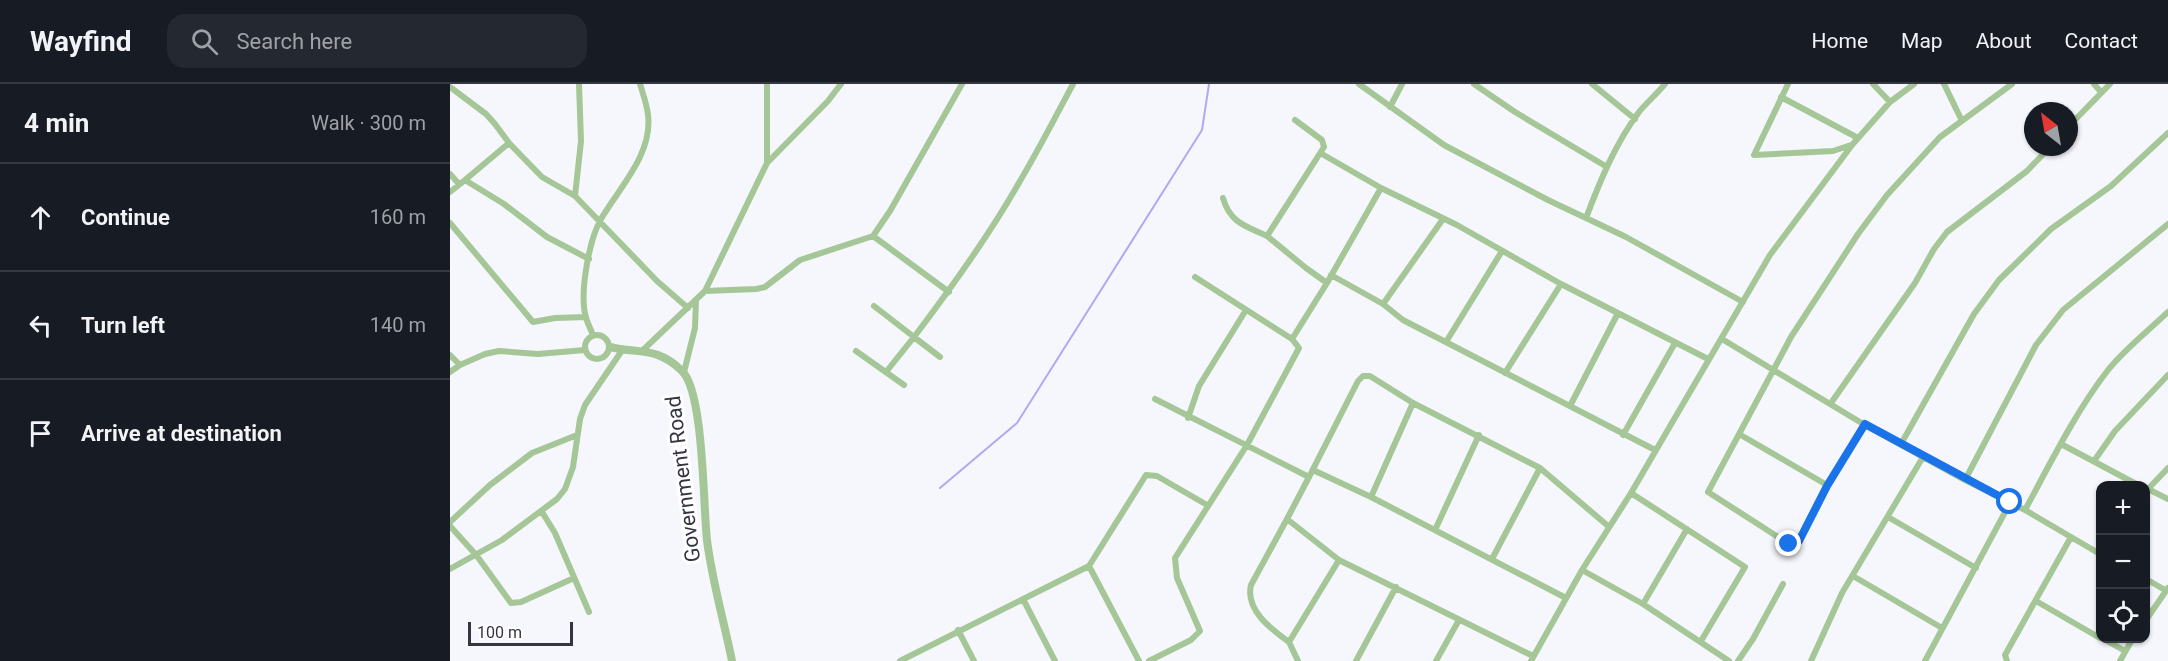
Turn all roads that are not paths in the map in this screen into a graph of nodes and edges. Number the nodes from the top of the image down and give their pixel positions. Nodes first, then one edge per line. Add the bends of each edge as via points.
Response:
1 (579, 84) edge
2 (640, 84) edge
3 (767, 84) edge
4 (841, 84) edge
5 (962, 84) edge
6 (1073, 84) edge
7 (1359, 84) edge
8 (1402, 84) edge
9 (1474, 84) edge
10 (1592, 84) edge
11 (1665, 84) edge
12 (1788, 84) edge
13 (1873, 84) edge
14 (1914, 84) edge
15 (1944, 84) edge
16 (2012, 84) edge
17 (2094, 84) edge
18 (2110, 84) edge
19 (450, 87) edge
20 (2101, 93) junction
21 (1781, 97) junction
22 (1890, 102) junction
23 (1390, 107) junction
24 (2078, 117) edge
25 (1635, 119) junction
26 (1295, 120) dead end
27 (1962, 121) junction
28 (2168, 133) edge
29 (1858, 138) junction
30 (508, 143) junction
31 (1852, 145) junction
32 (1322, 153) junction
33 (2041, 156) edge
34 (767, 163) junction
35 (1606, 167) junction
36 (450, 174) edge
37 (462, 182) junction
38 (1381, 188) junction
39 (450, 192) edge
40 (575, 196) junction
41 (1223, 198) dead end
42 (1586, 218) junction
43 (1443, 219) junction
44 (600, 220) junction
45 (450, 223) edge
46 (2168, 224) edge
47 (873, 236) junction
48 (1268, 236) junction
49 (1502, 251) junction
50 (589, 259) junction
51 (1331, 275) junction
52 (1195, 277) dead end
53 (1327, 283) junction
54 (1561, 284) junction
55 (705, 291) junction
56 (949, 292) junction
57 (696, 300) junction
58 (1743, 302) junction
59 (1383, 304) junction
60 (874, 306) dead end
61 (688, 308) junction
62 (1246, 310) junction
63 (2168, 312) edge
64 (1618, 313) junction
65 (586, 317) junction
66 (593, 335) junction
67 (914, 338) junction
68 (1292, 339) junction
69 (1722, 339) junction
70 (1446, 342) junction
71 (1675, 343) junction
72 (610, 347) junction
73 (585, 350) junction
74 (623, 350) junction
75 (643, 350) junction
76 (856, 351) dead end
77 (450, 356) edge
78 (940, 357) dead end
79 (1708, 359) junction
80 (460, 364) junction
81 (1774, 370) junction
82 (450, 372) edge
83 (684, 372) junction
84 (886, 372) junction
85 (1505, 374) junction
86 (2168, 375) edge
87 (904, 385) dead end
88 (1155, 399) dead end
89 (1413, 403) junction
90 (1831, 404) junction
91 (1570, 406) junction
92 (1188, 418) junction
93 (1865, 424) junction
94 (1739, 434) junction
95 (577, 435) junction
96 (1479, 435) junction
97 (1623, 435) junction
98 (1901, 444) junction
99 (2061, 444) junction
100 (1247, 445) junction
101 (1655, 450) junction
102 (1923, 457) junction
103 (2094, 461) junction
104 (1540, 468) junction
105 (2168, 468) edge
106 (1313, 470) junction
107 (1310, 477) junction
108 (1965, 480) junction
109 (2131, 481) edge
110 (1827, 486) junction
111 (2150, 486) edge
112 (2150, 490) edge
113 (1631, 493) junction
114 (1371, 497) junction
115 (2168, 499) edge
116 (2010, 502) junction
117 (1207, 505) junction
118 (2025, 510) junction
119 (542, 512) junction
120 (1888, 517) junction
121 (1287, 519) junction
122 (450, 524) edge
123 (1608, 526) junction
124 (1687, 529) junction
125 (1435, 530) junction
126 (2071, 537) junction
127 (2096, 552) edge
128 (477, 556) junction
129 (1492, 559) junction
130 (1339, 560) junction
131 (1089, 566) junction
132 (1976, 568) junction
133 (450, 569) edge
134 (1582, 570) junction
135 (1854, 576) junction
136 (574, 578) junction
137 (2150, 581) edge
138 (1783, 584) dead end
139 (1396, 587) junction
140 (2166, 589) edge
141 (1566, 598) junction
142 (1023, 599) junction
143 (2036, 601) junction
144 (1643, 604) junction
145 (590, 612) dead end
146 (2150, 613) edge
147 (1459, 620) junction
148 (1942, 628) junction
149 (958, 630) junction
150 (2096, 635) edge
151 (1701, 641) junction
152 (1289, 642) junction
153 (2110, 643) edge
154 (2130, 643) edge
155 (2125, 651) junction
156 (1532, 659) edge
157 (732, 661) edge
158 (900, 661) edge
159 (974, 661) edge
160 (1055, 661) edge
161 (1139, 661) edge
162 (1149, 661) edge
163 (1298, 661) edge
164 (1356, 661) edge
165 (1436, 661) edge
166 (1729, 661) edge
167 (1738, 661) edge
168 (1811, 661) edge
169 (1925, 661) edge
170 (2007, 661) edge
171 (2120, 661) edge

1 - 40 street via 581,141
2 - 44 street via 648,116 643,149
3 - 34 street
4 - 34 street
5 - 47 street
6 - 56 street via 1020,182
7 - 23 street
8 - 23 street
9 - 35 street
10 - 25 street
11 - 25 street
12 - 21 street
13 - 22 street
14 - 22 street
15 - 27 street
16 - 27 street
17 - 20 street
18 - 20 street
19 - 30 street via 486,114
20 - 24 street
21 - 29 street
21 - 31 street via 1754,155 1833,151
22 - 29 street
23 - 42 street via 1444,145
25 - 35 street
26 - 32 street via 1324,142
27 - 81 street via 1940,137 1887,195 1815,298
28 - 98 street via 2111,186 2051,229 1999,280 1974,314
29 - 31 street
30 - 37 street
30 - 40 street via 542,177
31 - 58 street via 1770,255
32 - 38 street
32 - 48 street
33 - 90 street via 2019,178 1947,232
34 - 55 street
35 - 42 street
36 - 37 street
37 - 39 street
37 - 50 street
38 - 43 street
38 - 51 street
40 - 44 street
41 - 48 street via 1230,215
42 - 58 street
43 - 49 street
43 - 59 street
44 - 50 street
44 - 61 street
45 - 65 street via 533,322
46 - 108 street via 2053,321 2036,345
47 - 55 street via 800,260 765,287
47 - 56 street
48 - 53 street
49 - 54 street
49 - 70 street
50 - 65 street
51 - 53 street
51 - 59 street
52 - 62 street
53 - 68 street
54 - 64 street
54 - 85 street
55 - 57 street
56 - 67 street
57 - 61 street
57 - 83 street via 695,328
58 - 69 street
59 - 70 street via 1403,320
60 - 67 street
61 - 75 street
62 - 68 street
62 - 92 street via 1199,386
63 - 99 street via 2108,371
64 - 71 street
64 - 91 street
65 - 66 street
66 - 72 street via 604,337
66 - 73 street via 586,341
67 - 78 street
67 - 84 street
68 - 100 street via 1299,351
69 - 79 street
69 - 81 street
70 - 85 street
71 - 79 street
71 - 97 street
72 - 73 street via 607,355 599,359 590,357
72 - 74 street, Government Road
73 - 80 street via 538,354 499,351
74 - 75 street, Government Road
74 - 95 street via 585,405
75 - 83 street, Government Road
76 - 84 street
77 - 80 street
79 - 101 street
80 - 82 street
81 - 90 street
81 - 94 street
83 - 157 street, Government Road via 698,422 707,539
84 - 87 street
85 - 91 street
86 - 103 street
88 - 92 street
89 - 96 street
89 - 106 street via 1370,376 1360,378
89 - 114 street
90 - 93 street
91 - 97 street
92 - 100 street
93 - 98 street
93 - 110 street
94 - 110 street
94 - 110 street via 1708,492 1789,544 1799,541
95 - 119 street via 573,467 565,489
95 - 122 street via 532,453 490,485
96 - 104 street
96 - 125 street
97 - 101 street
98 - 102 street
99 - 103 street
99 - 118 street
100 - 107 street
100 - 117 street
101 - 113 street
102 - 108 street
102 - 120 street
103 - 109 street
104 - 123 street
104 - 129 street
105 - 111 street
106 - 107 street
106 - 114 street
107 - 121 street
108 - 116 street
112 - 115 street
113 - 123 street
113 - 124 street
114 - 125 street
116 - 118 street
116 - 132 street
117 - 131 street via 1157,476 1146,475
117 - 162 street via 1178,551 1174,565 1200,631 1191,640
118 - 126 street
119 - 128 street
119 - 136 street
120 - 132 street
120 - 135 street
121 - 130 street
121 - 152 street via 1249,592 1261,618
122 - 128 street
123 - 134 street
124 - 144 street
124 - 151 street via 1745,567
125 - 129 street
126 - 127 street
126 - 143 street
128 - 133 street
128 - 136 street via 511,603 522,602
129 - 141 street
130 - 139 street
130 - 152 street
131 - 142 street
131 - 161 street
132 - 148 street
134 - 141 street
134 - 144 street
135 - 148 street
135 - 168 street via 1842,593
136 - 145 street
137 - 140 street
138 - 167 street
139 - 147 street
139 - 164 street
140 - 146 street
141 - 156 street
142 - 149 street
142 - 160 street
143 - 150 street
143 - 170 street via 2005,655
144 - 151 street
147 - 156 street
147 - 165 street
148 - 169 street
149 - 158 street
149 - 159 street
151 - 166 street
152 - 163 street
153 - 155 street
154 - 155 street
155 - 171 street

